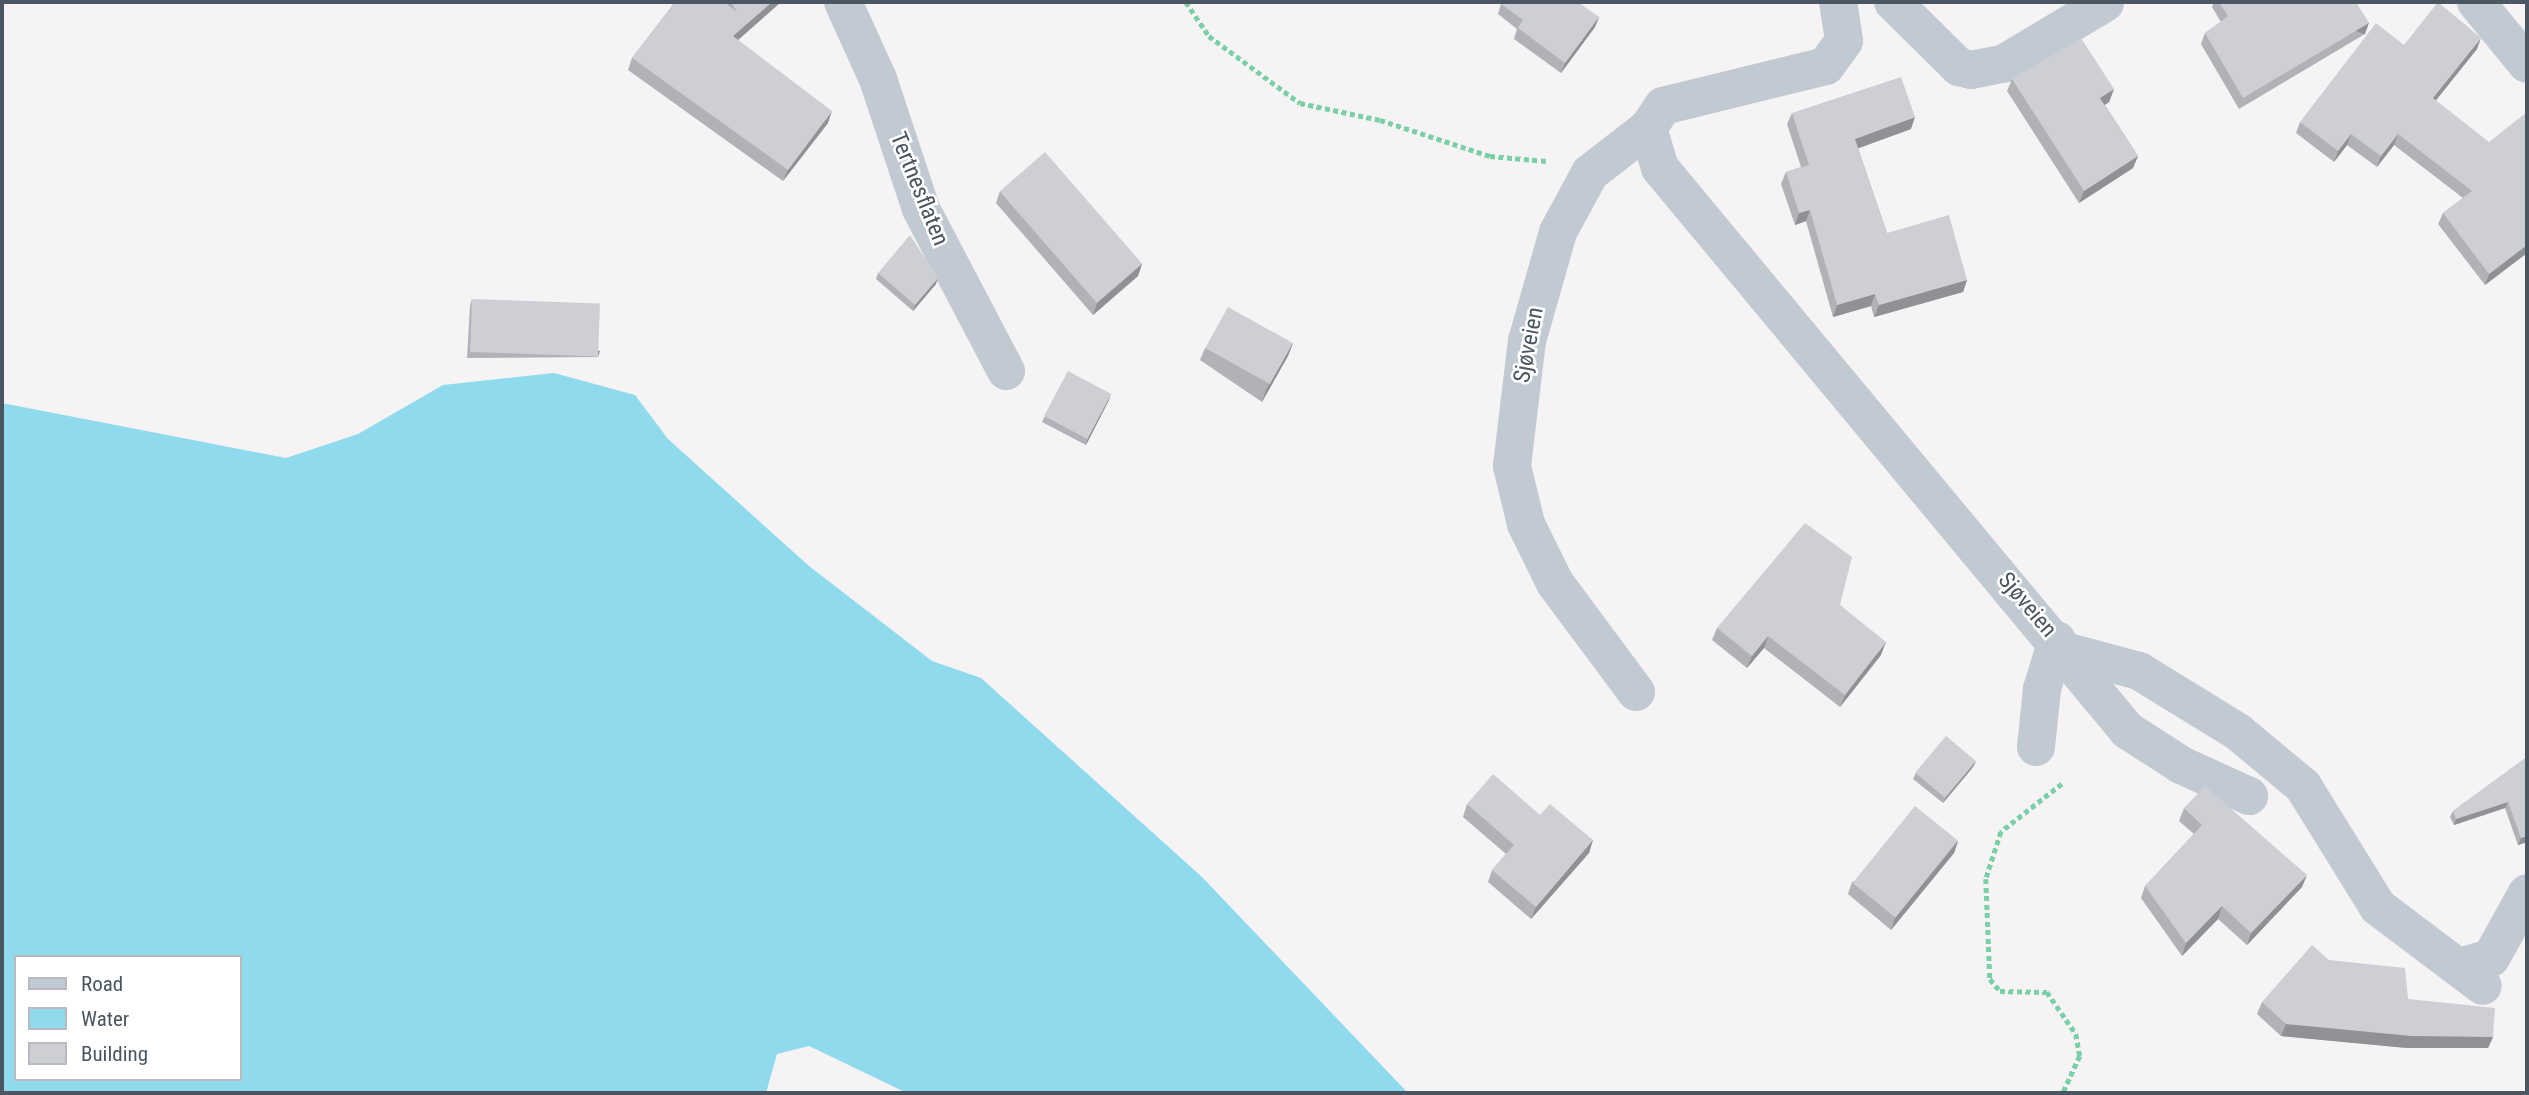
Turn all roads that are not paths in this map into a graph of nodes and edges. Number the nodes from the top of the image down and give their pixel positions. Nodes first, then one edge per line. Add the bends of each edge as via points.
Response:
1 (843, 2) edge
2 (1838, 2) edge
3 (1893, 2) edge
4 (2476, 2) edge
5 (2105, 3) edge
6 (2527, 64) edge
7 (1648, 128) junction
8 (1006, 371) dead end
9 (2061, 646) junction
10 (2145, 674) junction
11 (1636, 692) dead end
12 (2127, 730) junction
13 (2036, 747) dead end
14 (2249, 796) dead end
15 (2527, 893) edge

1 - 8 street, Tertnesflaten via 921,209
2 - 7 street, Sjøveien via 1844,41 1826,66 1679,98
3 - 5 street via 1959,67 1971,70 2003,64
4 - 6 street
7 - 9 street, Sjøveien via 1660,168 1677,195
7 - 11 street, Sjøveien via 1590,173 1545,270 1527,341 1512,466 1526,524 1555,583
9 - 10 street, Sjøveien
9 - 12 street
9 - 13 street via 2042,689
10 - 12 street via 2148,704
10 - 15 street, Sjøveien via 2238,732 2303,786 2378,906 2436,957 2471,977 2491,958
12 - 14 street via 2181,765

